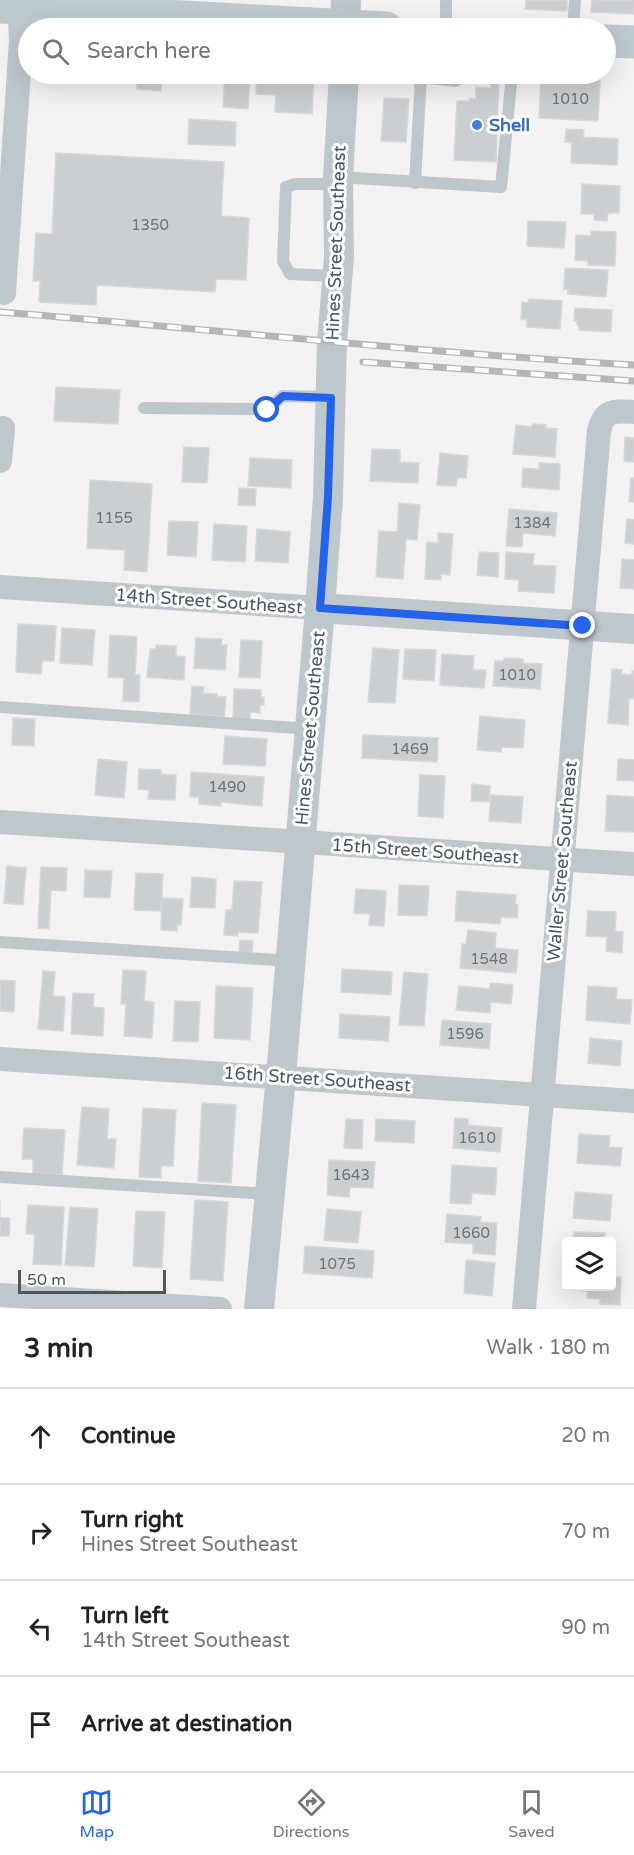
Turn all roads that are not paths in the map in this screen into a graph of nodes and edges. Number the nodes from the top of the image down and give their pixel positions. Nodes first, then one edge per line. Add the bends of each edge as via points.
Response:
1 (446, 0) edge
2 (575, 0) edge
3 (13, 5) edge
4 (346, 18) edge
5 (446, 18) edge
6 (574, 18) edge
7 (18, 28) edge
8 (616, 41) edge
9 (634, 42) edge
10 (18, 84) edge
11 (343, 84) edge
12 (420, 84) edge
13 (511, 84) edge
14 (338, 181) junction
15 (415, 183) junction
16 (337, 276) junction
17 (4, 293) dead end
18 (331, 398) junction
19 (144, 408) dead end
20 (634, 412) edge
21 (3, 428) dead end
22 (0, 461) edge
23 (0, 587) edge
24 (320, 608) junction
25 (583, 626) junction
26 (634, 629) edge
27 (0, 707) edge
28 (310, 729) junction
29 (0, 822) edge
30 (301, 843) junction
31 (562, 860) junction
32 (634, 864) edge
33 (0, 942) edge
34 (291, 961) junction
35 (0, 1059) edge
36 (281, 1076) junction
37 (543, 1095) junction
38 (634, 1101) edge
39 (0, 1177) edge
40 (270, 1194) junction
41 (0, 1295) edge
42 (220, 1309) edge
43 (260, 1309) edge
44 (524, 1309) edge

1 - 5 lane
2 - 6 lane
3 - 4 main road
3 - 7 street
8 - 9 main road
10 - 17 street
11 - 14 street, Hines Street Southeast
12 - 15 lane
13 - 15 lane via 501,187
14 - 15 lane
14 - 16 street, Hines Street Southeast
14 - 16 lane via 286,187 283,261 290,274
16 - 18 street, Hines Street Southeast
18 - 19 lane via 283,396 267,410
18 - 24 street, Hines Street Southeast
20 - 25 street, Waller Street Southeast via 613,412 601,422
21 - 22 street
23 - 24 street, 14th Street Southeast
24 - 25 street, 14th Street Southeast
24 - 28 street, Hines Street Southeast
25 - 26 street, 14th Street Southeast
25 - 31 street, Waller Street Southeast
27 - 28 lane
28 - 30 street, Hines Street Southeast
29 - 30 street, 15th Street Southeast
30 - 31 street, 15th Street Southeast
30 - 34 street, Hines Street Southeast
31 - 32 street, 15th Street Southeast
31 - 37 street, Waller Street Southeast
33 - 34 lane
34 - 36 street, Hines Street Southeast
35 - 36 street, 16th Street Southeast
36 - 37 street, 16th Street Southeast
36 - 40 street, Hines Street Southeast
37 - 38 street, 16th Street Southeast
37 - 44 street, Waller Street Southeast
39 - 40 lane
40 - 43 street, Hines Street Southeast
41 - 42 street

